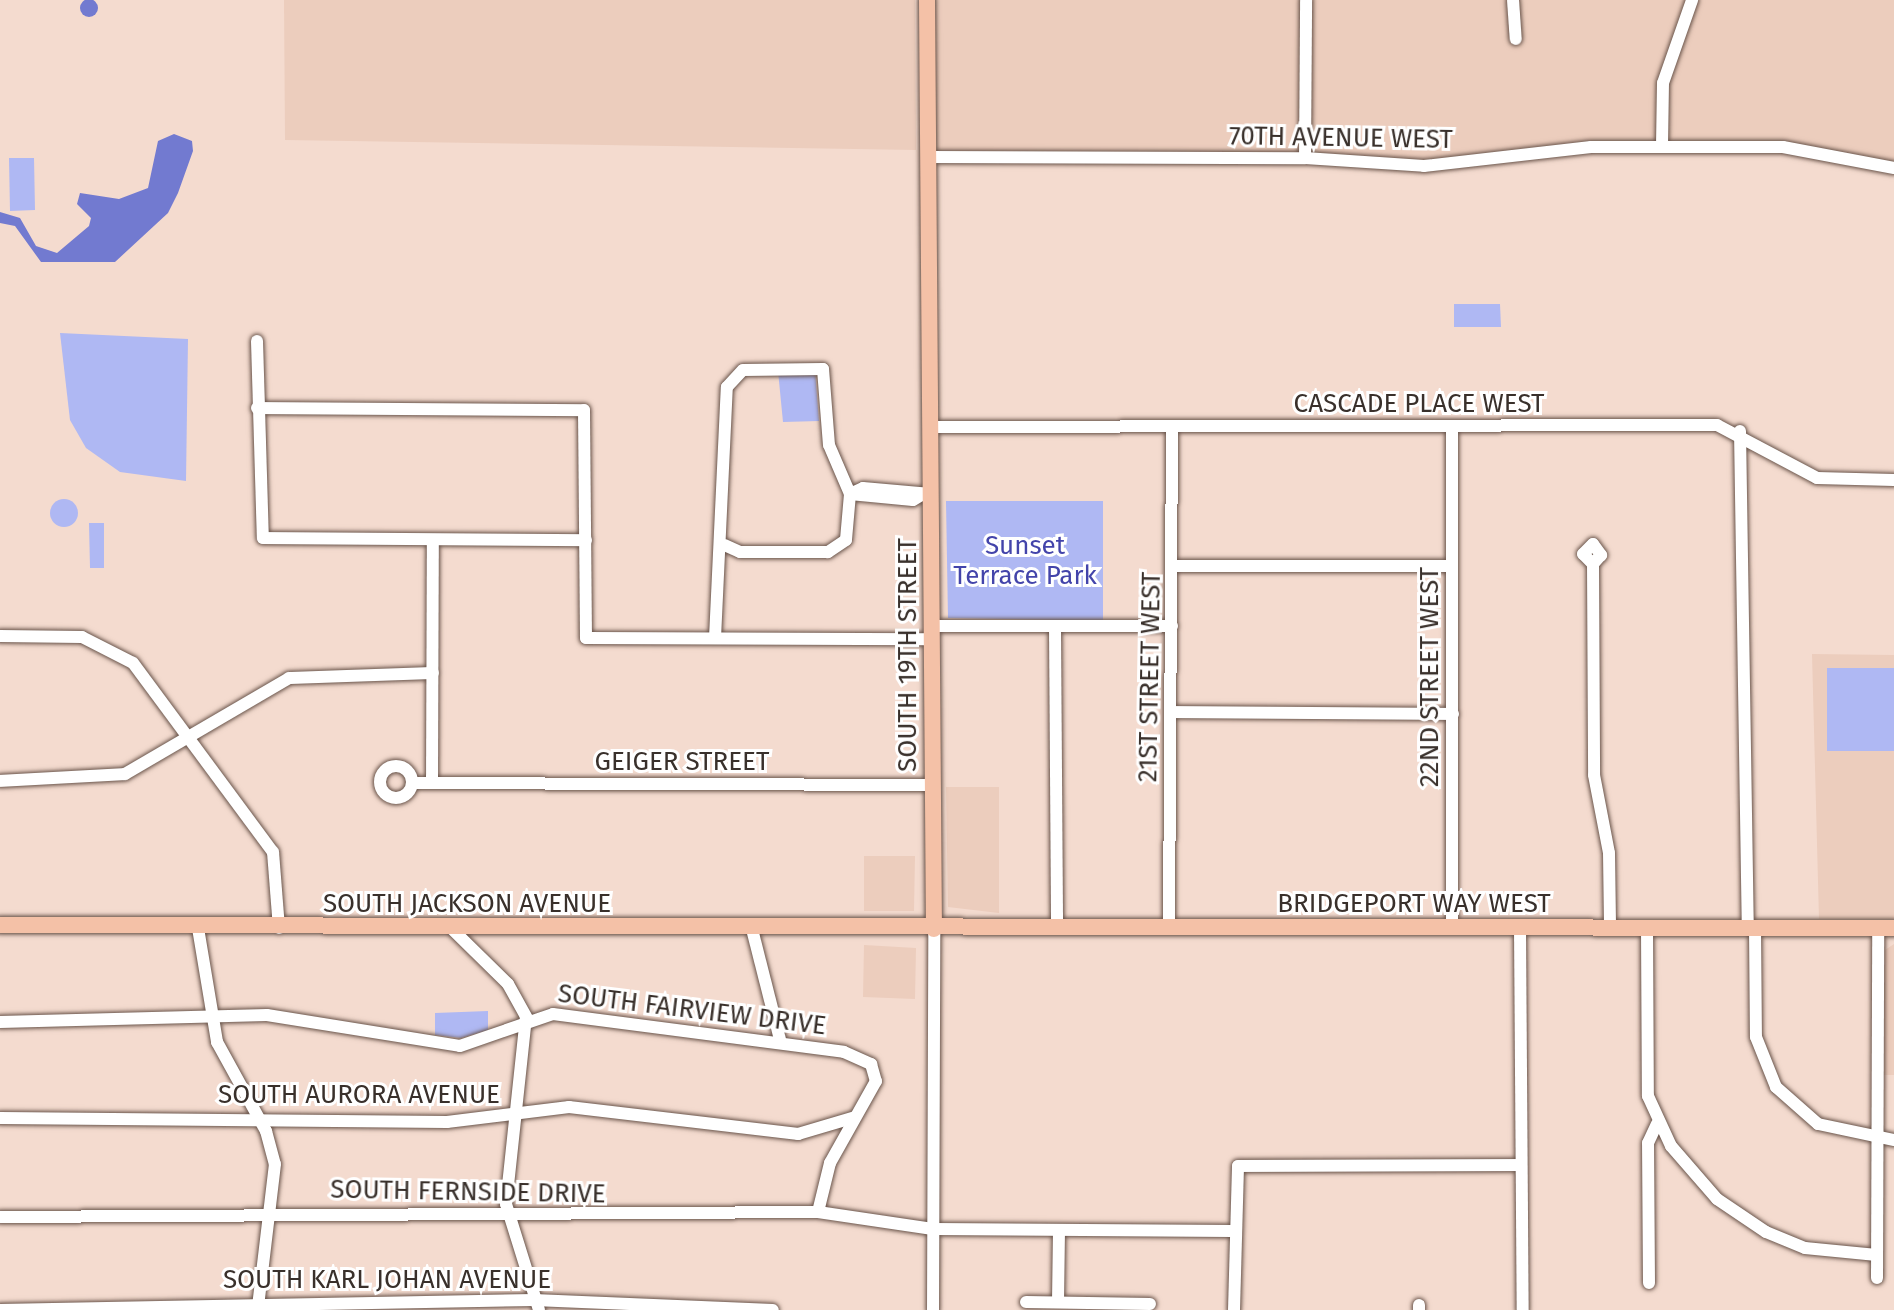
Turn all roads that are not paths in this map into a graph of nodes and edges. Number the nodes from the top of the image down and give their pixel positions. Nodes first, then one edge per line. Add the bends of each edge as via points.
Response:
1 (927, 0) edge
2 (1306, 0) edge
3 (1513, 0) edge
4 (1692, 0) edge
5 (1516, 39) dead end
6 (1662, 146) junction
7 (928, 157) junction
8 (1305, 158) junction
9 (1894, 168) edge
10 (257, 341) dead end
11 (257, 408) junction
12 (1172, 426) junction
13 (1452, 426) junction
14 (930, 427) junction
15 (1740, 431) junction
16 (1894, 480) edge
17 (850, 494) junction
18 (927, 494) junction
19 (433, 540) junction
20 (586, 540) junction
21 (724, 545) junction
22 (1593, 564) dead end
23 (1173, 566) junction
24 (1452, 566) junction
25 (1172, 626) junction
26 (1055, 628) junction
27 (931, 632) junction
28 (0, 636) edge
29 (715, 638) junction
30 (433, 673) junction
31 (1171, 712) junction
32 (1453, 714) junction
33 (190, 737) junction
34 (0, 781) edge
35 (413, 783) dead end
36 (432, 783) junction
37 (932, 785) junction
38 (0, 925) edge
39 (198, 928) junction
40 (279, 928) junction
41 (451, 928) junction
42 (1452, 928) junction
43 (1520, 928) junction
44 (1610, 928) junction
45 (1647, 928) junction
46 (1752, 928) junction
47 (1886, 928) edge
48 (752, 929) junction
49 (934, 929) junction
50 (1057, 929) junction
51 (1169, 929) junction
52 (211, 1014) junction
53 (526, 1017) junction
54 (0, 1022) edge
55 (780, 1040) junction
56 (518, 1115) junction
57 (857, 1116) junction
58 (258, 1117) junction
59 (0, 1118) edge
60 (1657, 1124) junction
61 (1877, 1140) junction
62 (1894, 1140) edge
63 (1521, 1165) junction
64 (273, 1211) junction
65 (818, 1212) junction
66 (507, 1214) junction
67 (0, 1217) edge
68 (933, 1229) junction
69 (1059, 1230) junction
70 (1233, 1231) junction
71 (1877, 1255) junction
72 (1877, 1278) dead end
73 (1649, 1283) dead end
74 (1026, 1302) dead end
75 (1058, 1302) junction
76 (1150, 1304) dead end
77 (537, 1305) edge
78 (258, 1306) edge
79 (0, 1310) edge
80 (773, 1310) edge
81 (933, 1310) edge
82 (1234, 1310) edge
83 (1523, 1310) edge

1 - 7 main road, SOUTH 19TH STREET
2 - 8 street
3 - 5 street
4 - 6 street via 1663,83
6 - 8 street, 70TH AVENUE WEST via 1591,147 1424,166
6 - 9 street, 70TH AVENUE WEST via 1812,149
7 - 8 street, 70TH AVENUE WEST
7 - 14 main road, SOUTH 19TH STREET
10 - 11 street
11 - 19 street via 261,537
11 - 20 street via 584,410
12 - 13 street, CASCADE PLACE WEST
12 - 14 street, CASCADE PLACE WEST
12 - 23 street, 21ST STREET WEST
13 - 15 street, CASCADE PLACE WEST via 1703,424
13 - 24 street, 22ND STREET WEST
14 - 18 main road, SOUTH 19TH STREET
15 - 16 street, CASCADE PLACE WEST via 1817,478
15 - 46 street
17 - 18 street via 913,488
17 - 21 street via 847,537 838,549 740,552
17 - 21 street via 829,445 823,369 743,370 725,396
18 - 27 main road, SOUTH 19TH STREET
19 - 20 street
19 - 30 street
20 - 29 street via 586,638
21 - 29 street via 716,570
22 - 44 street via 1594,775 1609,853
23 - 24 street
23 - 25 street, 21ST STREET WEST
24 - 32 street, 22ND STREET WEST
25 - 26 street
25 - 31 street, 21ST STREET WEST
26 - 27 street
26 - 50 street
27 - 29 street
27 - 37 main road, SOUTH 19TH STREET
28 - 33 street via 106,643 133,663
30 - 33 street via 289,678
30 - 36 street
31 - 32 street
31 - 51 street, 21ST STREET WEST
32 - 42 street, 22ND STREET WEST
33 - 34 street via 117,776
33 - 40 street via 273,852
35 - 36 street, GEIGER STREET
36 - 37 street, GEIGER STREET
37 - 49 main road, SOUTH 19TH STREET
38 - 39 main road, SOUTH JACKSON AVENUE
39 - 40 main road, SOUTH JACKSON AVENUE
39 - 52 street
40 - 41 main road, SOUTH JACKSON AVENUE
41 - 48 main road, SOUTH JACKSON AVENUE
41 - 53 street via 508,984
42 - 43 main road, BRIDGEPORT WAY WEST
42 - 51 main road, BRIDGEPORT WAY WEST
43 - 44 main road, BRIDGEPORT WAY WEST
43 - 63 street
44 - 45 main road, BRIDGEPORT WAY WEST
45 - 46 main road, BRIDGEPORT WAY WEST
45 - 60 street via 1647,1086
46 - 47 main road, BRIDGEPORT WAY WEST
46 - 61 street via 1755,1028 1772,1080 1811,1120
47 - 61 street
48 - 49 main road, SOUTH JACKSON AVENUE
48 - 55 street
49 - 50 main road, BRIDGEPORT WAY WEST
49 - 68 street, SOUTH 19TH STREET
50 - 51 main road, BRIDGEPORT WAY WEST
52 - 53 street, SOUTH FAIRVIEW DRIVE via 296,1018 453,1046 483,1042
52 - 54 street, SOUTH FAIRVIEW DRIVE via 168,1022
52 - 58 street via 229,1069
53 - 55 street, SOUTH FAIRVIEW DRIVE via 581,1016
53 - 56 street
55 - 57 street, SOUTH FAIRVIEW DRIVE via 861,1057 876,1078
56 - 57 street, SOUTH AURORA AVENUE via 576,1108 798,1134
56 - 58 street, SOUTH AURORA AVENUE via 447,1122
56 - 66 street
57 - 65 street via 830,1163
58 - 59 street, SOUTH AURORA AVENUE
58 - 64 street via 275,1164
60 - 71 street via 1705,1188 1747,1222 1805,1248
60 - 73 street via 1648,1143
61 - 62 street
61 - 71 street
63 - 70 street via 1238,1166
63 - 83 street
64 - 66 street, SOUTH FERNSIDE DRIVE
64 - 67 street, SOUTH FERNSIDE DRIVE
64 - 78 street
65 - 66 street, SOUTH FERNSIDE DRIVE
65 - 68 street, SOUTH FERNSIDE DRIVE
66 - 77 street
68 - 69 street, SOUTH FERNSIDE DRIVE
68 - 81 street, SOUTH 19TH STREET
69 - 70 street, SOUTH FERNSIDE DRIVE
69 - 75 street
70 - 82 street
71 - 72 street
74 - 75 street
75 - 76 street
77 - 78 street, SOUTH KARL JOHAN AVENUE
77 - 80 street, SOUTH KARL JOHAN AVENUE
78 - 79 street, SOUTH KARL JOHAN AVENUE

